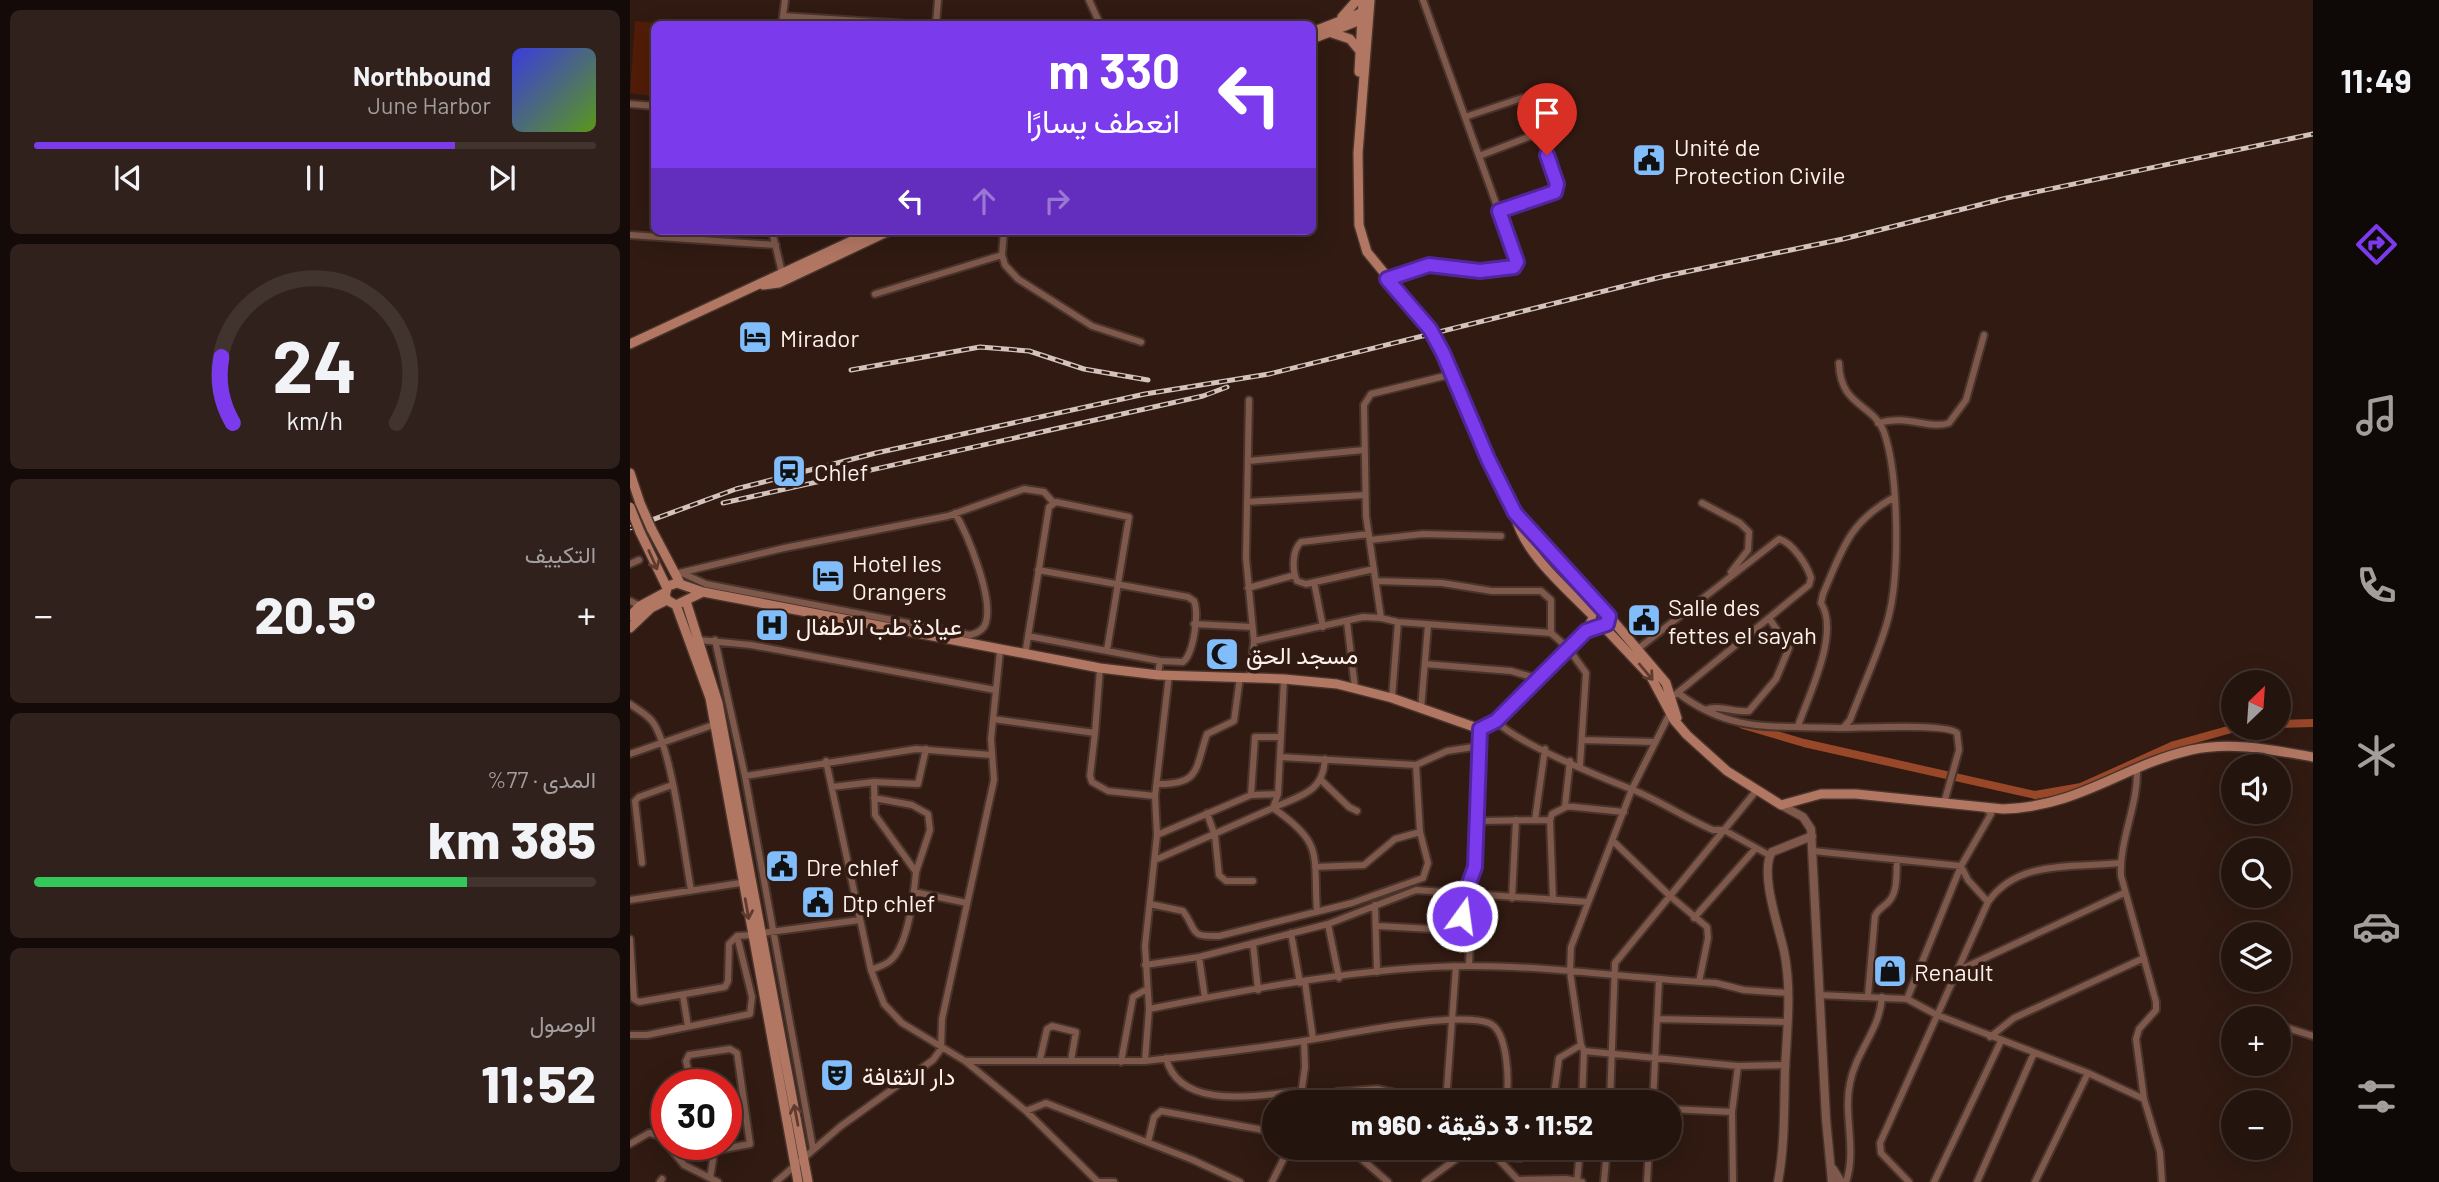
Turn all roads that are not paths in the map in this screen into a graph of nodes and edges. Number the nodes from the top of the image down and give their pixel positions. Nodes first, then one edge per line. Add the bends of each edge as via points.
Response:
1 (785, 0) edge
2 (938, 0) edge
3 (1089, 0) edge
4 (1357, 0) edge
5 (1363, 0) edge
6 (1370, 0) edge
7 (1423, 0) edge
8 (1365, 15) junction
9 (783, 16) junction
10 (1338, 20) junction
11 (782, 21) edge
12 (860, 21) edge
13 (936, 21) edge
14 (1099, 21) edge
15 (1316, 30) edge
16 (1329, 32) junction
17 (1316, 37) edge
18 (1359, 50) junction
19 (1361, 98) junction
20 (630, 104) edge
21 (651, 106) edge
22 (1465, 117) junction
23 (1539, 133) junction
24 (1479, 156) junction
25 (1499, 211) junction
26 (630, 235) edge
27 (773, 235) edge
28 (865, 235) edge
29 (880, 235) edge
30 (1004, 235) edge
31 (776, 245) junction
32 (1002, 255) junction
33 (783, 276) junction
34 (1387, 279) junction
35 (875, 294) dead end
36 (1984, 335) dead end
37 (1141, 342) dead end
38 (631, 343) edge
39 (1839, 363) dead end
40 (1453, 374) junction
41 (1249, 400) dead end
42 (1878, 423) junction
43 (1364, 450) junction
44 (1248, 461) junction
45 (630, 473) edge
46 (1365, 495) junction
47 (1893, 498) junction
48 (1053, 502) junction
49 (1247, 502) junction
50 (1702, 503) dead end
51 (630, 507) edge
52 (955, 513) junction
53 (1515, 513) junction
54 (1501, 536) dead end
55 (1369, 537) junction
56 (639, 560) dead end
57 (630, 564) edge
58 (1374, 569) junction
59 (1038, 570) junction
60 (1295, 575) junction
61 (1728, 576) junction
62 (1376, 581) junction
63 (1314, 582) junction
64 (1118, 585) junction
65 (1248, 588) junction
66 (677, 590) junction
67 (799, 600) junction
68 (630, 601) edge
69 (640, 606) junction
70 (797, 611) junction
71 (1606, 613) junction
72 (630, 616) edge
73 (1381, 618) junction
74 (1769, 618) junction
75 (1347, 622) junction
76 (1398, 622) junction
77 (1596, 622) junction
78 (1195, 624) junction
79 (1429, 625) junction
80 (1252, 627) junction
81 (1323, 627) junction
82 (630, 628) edge
83 (1551, 633) junction
84 (1028, 636) junction
85 (699, 640) junction
86 (715, 640) junction
87 (1254, 641) junction
88 (1568, 648) junction
89 (1639, 648) junction
90 (1107, 650) junction
91 (1000, 651) junction
92 (718, 652) junction
93 (1025, 655) junction
94 (706, 659) junction
95 (1160, 661) junction
96 (1425, 664) junction
97 (1100, 668) junction
98 (1158, 675) junction
99 (1169, 676) junction
100 (1240, 677) junction
101 (1250, 678) junction
102 (1284, 679) junction
103 (1539, 679) junction
104 (1355, 688) junction
105 (995, 690) junction
106 (1672, 697) junction
107 (1392, 698) junction
108 (630, 704) edge
109 (1422, 709) junction
110 (1705, 710) junction
111 (1670, 713) junction
112 (993, 719) junction
113 (1496, 721) junction
114 (716, 724) junction
115 (1679, 726) junction
116 (1798, 726) junction
117 (1843, 728) junction
118 (1480, 729) junction
119 (1095, 733) junction
120 (1281, 737) junction
121 (1582, 740) junction
122 (661, 742) junction
123 (1653, 742) junction
124 (1480, 747) junction
125 (926, 748) junction
126 (1545, 749) junction
127 (630, 754) edge
128 (991, 755) junction
129 (1280, 757) junction
130 (2313, 757) edge
131 (1325, 759) junction
132 (826, 761) junction
133 (1570, 761) junction
134 (1416, 765) junction
135 (1580, 766) junction
136 (2137, 770) junction
137 (745, 776) junction
138 (1322, 781) junction
139 (874, 782) junction
140 (1157, 784) junction
141 (673, 785) junction
142 (832, 788) junction
143 (1632, 789) junction
144 (1756, 791) junction
145 (1278, 794) junction
146 (1251, 795) junction
147 (1155, 796) junction
148 (874, 798) junction
149 (1944, 803) junction
150 (1780, 805) junction
151 (1566, 807) junction
152 (1984, 807) junction
153 (1273, 808) junction
154 (1357, 811) dead end
155 (1623, 812) junction
156 (1207, 813) junction
157 (1516, 820) junction
158 (1535, 820) junction
159 (1550, 820) junction
160 (1477, 821) junction
161 (1724, 830) junction
162 (1420, 832) junction
163 (1157, 835) junction
164 (1215, 836) junction
165 (1812, 836) junction
166 (1613, 841) junction
167 (1755, 849) junction
168 (1813, 851) junction
169 (1769, 855) junction
170 (1155, 860) junction
171 (1897, 860) junction
172 (642, 863) dead end
173 (2120, 863) junction
174 (1962, 866) junction
175 (1315, 867) junction
176 (916, 872) junction
177 (1253, 881) dead end
178 (748, 882) junction
179 (691, 890) junction
180 (914, 892) junction
181 (2124, 893) junction
182 (1465, 894) junction
183 (1670, 896) junction
184 (1512, 898) junction
185 (630, 900) edge
186 (1553, 900) junction
187 (1587, 902) junction
188 (1988, 902) junction
189 (967, 903) junction
190 (1150, 904) junction
191 (1376, 905) junction
192 (1317, 912) junction
193 (1694, 918) junction
194 (860, 920) junction
195 (1328, 924) junction
196 (1378, 926) junction
197 (1468, 931) junction
198 (762, 933) junction
199 (1291, 933) junction
200 (737, 936) junction
201 (630, 939) edge
202 (1252, 943) junction
203 (1199, 957) junction
204 (2144, 958) junction
205 (1145, 965) junction
206 (1456, 966) junction
207 (1469, 966) junction
208 (871, 970) junction
209 (1377, 972) junction
210 (1570, 972) junction
211 (1954, 973) junction
212 (1616, 976) junction
213 (1339, 978) junction
214 (1659, 980) junction
215 (1302, 982) junction
216 (1699, 982) junction
217 (1147, 989) junction
218 (1258, 990) junction
219 (1788, 993) junction
220 (1819, 995) junction
221 (1868, 995) junction
222 (683, 996) junction
223 (1882, 997) junction
224 (1205, 998) junction
225 (1907, 999) junction
226 (1149, 1009) junction
227 (1937, 1015) junction
228 (1657, 1019) junction
229 (1453, 1020) junction
230 (1788, 1022) junction
231 (688, 1026) junction
232 (2291, 1029) edge
233 (630, 1035) edge
234 (1990, 1037) junction
235 (2313, 1037) edge
236 (1313, 1039) junction
237 (1304, 1041) junction
238 (2001, 1041) junction
239 (1583, 1048) junction
240 (941, 1049) junction
241 (2034, 1053) junction
242 (1614, 1054) junction
243 (1166, 1058) junction
244 (1040, 1059) junction
245 (1656, 1059) junction
246 (1071, 1060) junction
247 (1145, 1060) junction
248 (964, 1061) junction
249 (1121, 1062) junction
250 (1786, 1065) junction
251 (1738, 1066) junction
252 (688, 1069) edge
253 (739, 1069) edge
254 (2088, 1073) junction
255 (742, 1089) edge
256 (1302, 1090) edge
257 (1364, 1090) edge
258 (1382, 1090) edge
259 (1447, 1090) edge
260 (1507, 1090) edge
261 (1555, 1090) edge
262 (1581, 1090) edge
263 (1612, 1090) edge
264 (1654, 1090) edge
265 (1262, 1095) edge
266 (2144, 1099) junction
267 (1682, 1110) edge
268 (1026, 1111) junction
269 (1732, 1112) junction
270 (1262, 1130) edge
271 (651, 1134) edge
272 (1148, 1142) junction
273 (630, 1144) edge
274 (742, 1145) edge
275 (813, 1149) junction
276 (803, 1157) junction
277 (680, 1160) edge
278 (711, 1160) edge
279 (1283, 1160) edge
280 (1364, 1160) edge
281 (1455, 1160) edge
282 (1498, 1160) edge
283 (1580, 1160) edge
284 (1606, 1160) edge
285 (1648, 1160) edge
286 (795, 1165) junction
287 (1831, 1166) junction
288 (710, 1178) junction
289 (718, 1182) edge
290 (776, 1182) edge
291 (798, 1182) edge
292 (808, 1182) edge
293 (1099, 1182) edge
294 (1114, 1182) edge
295 (1240, 1182) edge
296 (1272, 1182) edge
297 (1388, 1182) edge
298 (1424, 1182) edge
299 (1579, 1182) edge
300 (1604, 1182) edge
301 (1647, 1182) edge
302 (1733, 1182) edge
303 (1779, 1182) edge
304 (1832, 1182) edge
305 (1843, 1182) edge
306 (1909, 1182) edge
307 (1934, 1182) edge
308 (1977, 1182) edge
309 (2035, 1182) edge
310 (2162, 1182) edge

1 - 9 street
2 - 13 street
3 - 14 street
4 - 10 main road
5 - 8 main road
6 - 8 main road
7 - 22 street
8 - 10 main road
8 - 16 main road
8 - 18 main road
8 - 19 main road
9 - 11 street
9 - 12 street
10 - 15 main road
16 - 17 main road
16 - 18 main road via 1350,39
18 - 19 main road
19 - 34 main road via 1359,225 1367,252
20 - 21 street
22 - 23 street via 1526,98
22 - 24 street
23 - 24 street
23 - 25 street via 1556,190
24 - 25 street
25 - 34 street via 1517,262 1514,267 1480,271 1429,265
26 - 31 street
27 - 31 street
28 - 33 main road
29 - 33 main road
30 - 32 street
31 - 33 street
32 - 35 street
32 - 37 street via 1011,272 1050,301 1092,326
33 - 38 main road
34 - 40 main road via 1430,329
36 - 42 street via 1966,400 1949,423 1902,418
39 - 42 street via 1848,393
40 - 43 street via 1371,394 1364,405
40 - 53 main road
41 - 44 street
42 - 47 street via 1886,441
43 - 44 street
43 - 46 street
44 - 49 street
45 - 66 main road, bridge
46 - 49 street
46 - 55 street
47 - 116 street via 1855,526 1823,594 1829,632
47 - 117 street via 1889,615
48 - 52 street via 1044,492 1024,489
48 - 59 street
48 - 64 street via 1129,517
49 - 65 street
50 - 61 street via 1749,532 1748,550
51 -> 66 main road, bridge via 640,532
52 - 66 street via 784,548
52 - 67 street via 976,557 984,596 987,621 977,633 905,624
53 - 71 main road
53 - 77 main road via 1518,527 1540,559
54 - 55 street
55 - 58 street
55 - 60 street via 1301,542 1295,550
56 - 57 street
58 - 62 street
58 - 63 street
59 - 64 street
59 - 84 street
60 - 63 street via 1301,583
60 - 65 street
61 - 74 street via 1779,540 1788,543 1808,569 1811,581
61 - 89 street
62 - 73 street
62 - 83 street via 1541,591 1551,600
63 - 81 street
64 - 78 street via 1188,597 1196,607
64 - 90 street
65 - 80 street
66 - 67 street via 706,584
66 - 69 main road
66 - 70 main road
66 - 82 main road
66 - 85 main road
66 - 114 main road
67 - 70 street
68 - 69 street
69 - 72 main road
70 - 91 main road
71 - 77 main road
71 - 77 main road via 1594,611
71 - 89 main road
73 - 75 street
73 - 76 street
74 - 106 street
74 - 110 street via 1789,648 1776,679 1749,711 1715,706
75 - 81 street
75 - 104 street
76 - 79 street
76 - 107 street
77 - 88 main road
77 -> 106 main road
78 - 80 street
78 - 95 street via 1186,661
79 - 83 street
79 - 96 street
80 - 87 street
81 - 87 street
83 - 88 street
84 - 90 street
84 - 93 street
85 - 86 street
85 - 94 main road
86 - 92 street
86 - 105 street
87 - 101 street
88 - 103 main road
88 - 121 street via 1586,673
89 - 106 main road
90 - 95 street
91 - 93 main road
91 - 105 street
92 - 94 street
92 - 137 street
93 - 97 main road
94 - 178 main road via 718,703
95 - 98 street
96 - 103 street via 1511,671
96 - 109 street
97 - 98 main road
97 - 119 street
98 - 99 main road
99 - 100 main road
99 - 140 street
100 - 101 main road
100 - 140 street via 1234,721 1207,734 1195,773 1182,783
101 - 102 main road
102 - 104 main road
102 - 120 street
103 - 113 main road
104 - 107 main road
105 - 112 street
106 - 110 street
106 - 111 main road
106 - 115 main road
107 - 109 main road
108 - 122 street via 652,721
109 - 118 main road
110 - 116 street via 1745,725
111 - 115 main road
111 - 123 street
112 - 119 street
112 - 128 street
113 - 118 main road
113 - 126 street
114 - 122 street
114 - 178 main road
115 - 144 main road
116 - 117 street
117 - 149 street via 1953,729 1959,750
118 - 124 street
119 - 147 street via 1092,782 1108,791
120 - 129 street
120 - 146 street via 1255,737
121 - 123 street
121 - 135 street
122 - 127 street
122 - 141 street
123 - 143 street
124 - 134 street via 1447,751
124 - 160 street
125 - 128 street
125 - 132 street
125 - 139 street via 918,784
126 - 133 street
126 - 158 street
128 - 189 street via 994,780
129 - 131 street
129 - 145 street
130 - 136 main road via 2213,747 2182,752
131 - 134 street
131 - 138 street
132 - 137 street
132 - 142 street
133 - 135 street
133 - 151 street
134 - 162 street
135 - 143 street via 1594,777
136 - 152 main road via 2064,800 2023,808
136 - 173 street via 2136,799
137 - 198 street
138 - 153 street
138 - 154 street
139 - 142 street
139 - 148 street
140 - 147 street
141 - 172 street via 635,801
141 - 179 street
142 - 194 street
143 - 155 street
143 - 161 street via 1688,819
144 - 150 main road
144 - 161 street
145 - 146 street
145 - 153 street
146 - 156 street
147 - 163 street
148 - 176 street via 880,826
148 - 176 street via 928,814 930,830
149 - 150 main road via 1830,794
149 - 152 main road
150 - 165 street via 1807,821
151 - 155 street
151 - 159 street
152 - 174 street via 1991,814
153 - 164 street
153 - 175 street via 1307,834
155 - 166 street
156 - 163 street
156 - 164 street
157 - 158 street
157 - 160 street
157 - 184 street
158 - 159 street
159 - 186 street
160 - 182 street via 1475,867
161 - 167 street
161 - 183 street
162 - 175 street via 1395,839 1364,865
162 - 192 street via 1428,863 1423,878
163 - 170 street
164 - 170 street
164 - 177 street via 1219,875 1226,881
165 - 168 street
165 - 169 street
166 - 183 street
166 - 187 street
167 - 169 street
167 - 193 street
168 - 171 street
168 - 220 street
169 - 219 street via 1770,889
170 - 190 street
171 - 174 street
171 - 221 street via 1895,891 1875,916
173 - 181 street
173 - 188 street via 2035,870 2003,884
174 - 188 street
174 - 225 street
175 - 192 street
176 - 180 street
178 - 179 street
178 - 198 main road
179 - 185 street
180 - 189 street
180 - 208 street via 896,954
181 - 204 street
181 - 211 street
182 - 184 street
182 - 191 street via 1416,890
182 - 197 street via 1462,916
183 - 193 street
183 - 212 street via 1619,956
184 - 186 street
186 - 187 street
187 - 210 street via 1572,947
188 - 211 street
189 - 240 street via 942,1019
190 - 192 street via 1183,911 1192,930 1205,936
190 - 205 street
191 - 195 street
191 - 196 street
193 - 216 street via 1709,932
194 - 198 street
194 - 208 street
195 - 199 street
195 - 213 street
196 - 197 street
196 - 209 street
197 - 207 street
198 - 200 street
198 - 275 street
276 -> 198 main road
198 - 286 main road
199 - 202 street
199 - 215 street
200 - 222 street via 729,944 729,981 725,986
200 - 231 street via 752,997 750,1014
201 - 222 street via 636,1001
202 - 203 street
202 - 218 street
203 - 205 street
203 - 224 street
204 - 234 street via 2014,1018
204 - 266 street via 2156,1007 2136,1039
205 - 217 street
206 - 207 street
206 - 209 street
206 - 229 street
207 - 210 street
208 - 240 street via 891,1014
209 - 213 street
210 - 212 street
210 - 239 street
211 - 227 street
212 - 214 street
212 - 242 street
213 - 215 street
214 - 216 street
214 - 228 street
215 - 218 street
215 - 236 street
216 - 219 street
217 - 226 street
217 - 249 street via 1133,997
218 - 224 street
219 - 230 street
220 - 221 street
220 - 287 street
221 - 223 street
222 - 231 street
223 - 225 street
223 - 305 street via 1877,1026 1858,1056 1848,1090 1850,1167
224 - 226 street
225 - 227 street
226 - 247 street
227 - 234 street
227 - 306 street via 1880,1143 1881,1153
228 - 230 street
228 - 245 street
229 - 236 street
229 - 259 street
229 - 260 street via 1497,1028 1508,1070
230 - 250 street
231 - 233 street
232 - 235 street
234 - 238 street
236 - 237 street
237 - 243 street
237 - 256 street
238 - 241 street
238 - 307 street
239 - 242 street
239 - 261 street via 1559,1059
239 - 262 street
240 - 248 street
240 - 275 street via 923,1069
241 - 254 street
241 - 308 street
242 - 245 street
242 - 263 street
243 - 247 street
243 - 265 street via 1173,1074 1208,1094
244 - 246 street
244 - 246 street via 1046,1029 1052,1026 1076,1032
244 - 248 street
245 - 251 street
245 - 264 street
246 - 249 street
247 - 249 street
248 - 268 street
250 - 251 street
250 - 303 street
251 - 269 street
252 - 253 street via 689,1055 730,1049 737,1054
254 - 266 street
254 - 309 street
255 - 274 street via 750,1144
257 - 258 street
266 - 310 street via 2160,1152
267 - 269 street
268 - 272 street via 1046,1103
268 - 293 street
269 - 302 street
270 - 272 street via 1161,1111 1154,1117
271 - 273 street
272 - 295 street
275 - 276 street
276 - 286 street
276 - 292 main road
277 - 288 street
278 - 288 street
279 - 296 street
280 - 297 street
281 - 298 street
282 - 299 street via 1518,1180
283 - 299 street
284 - 300 street
285 - 301 street
286 - 290 street
286 - 291 main road
287 - 304 street
287 - 305 street
288 - 289 street
293 - 294 street

